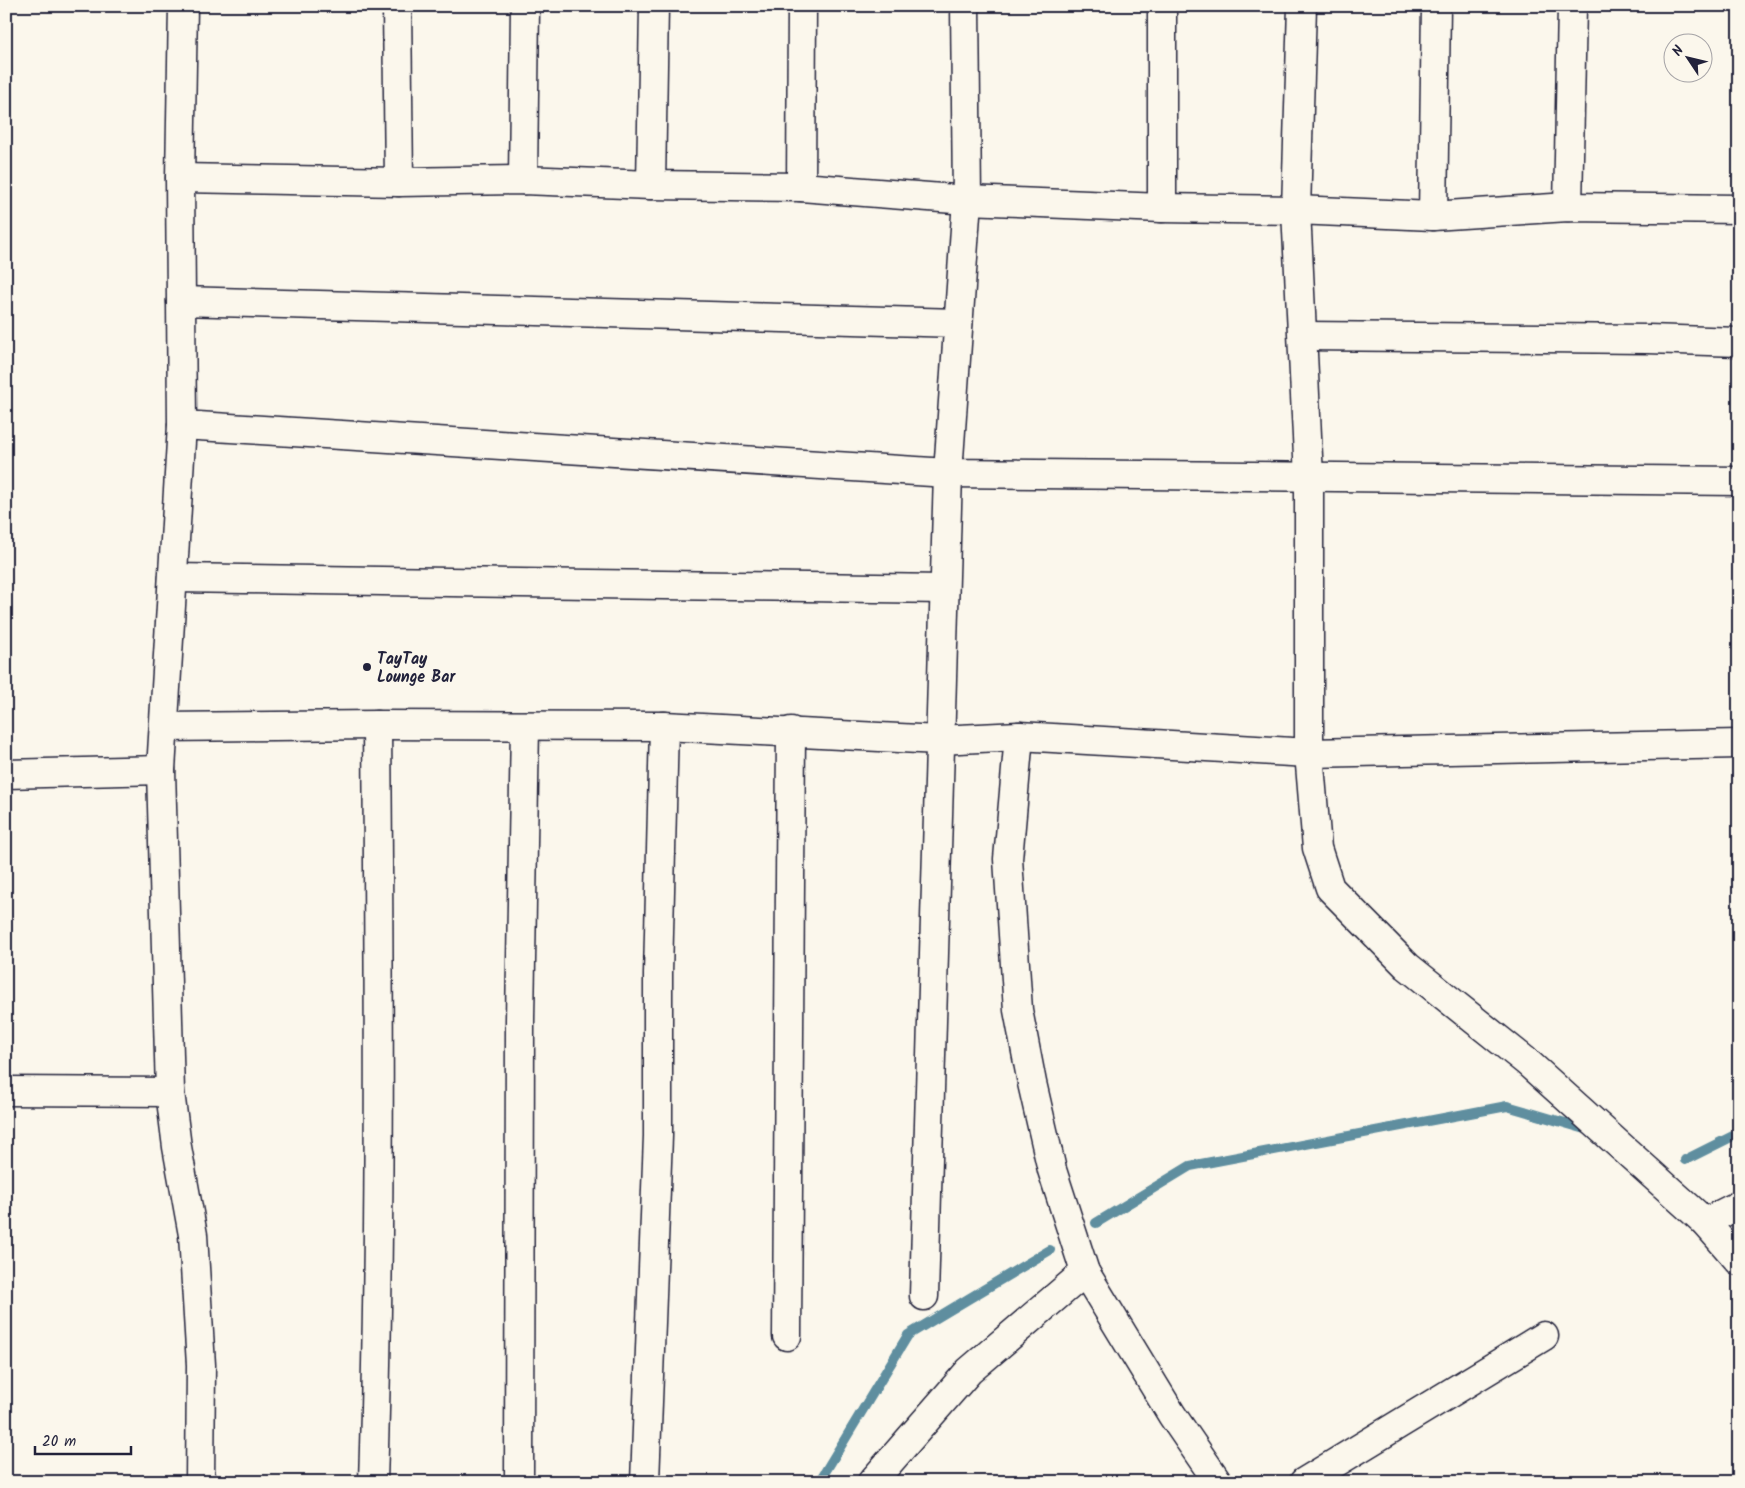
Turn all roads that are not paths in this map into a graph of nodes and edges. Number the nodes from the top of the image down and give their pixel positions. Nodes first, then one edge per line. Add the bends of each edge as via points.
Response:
1 (183, 6) edge
2 (397, 6) edge
3 (525, 6) edge
4 (654, 6) edge
5 (802, 6) edge
6 (965, 6) edge
7 (1162, 6) edge
8 (1302, 6) edge
9 (1436, 6) edge
10 (1572, 6) edge
11 (180, 178) junction
12 (523, 180) junction
13 (399, 182) junction
14 (650, 185) junction
15 (801, 187) junction
16 (967, 200) junction
17 (1568, 206) junction
18 (1162, 208) junction
19 (1739, 209) edge
20 (1296, 210) junction
21 (1433, 216) junction
22 (181, 301) junction
23 (958, 323) junction
24 (1303, 336) junction
25 (1739, 342) edge
26 (182, 425) junction
27 (948, 474) junction
28 (1309, 477) junction
29 (1739, 481) edge
30 (173, 578) junction
31 (944, 589) junction
32 (377, 725) junction
33 (525, 726) junction
34 (664, 726) junction
35 (164, 727) junction
36 (791, 731) junction
37 (1019, 736) junction
38 (940, 740) junction
39 (1739, 744) edge
40 (1309, 753) junction
41 (161, 770) junction
42 (6, 774) edge
43 (6, 1090) edge
44 (170, 1092) junction
45 (1739, 1205) edge
46 (1705, 1222) junction
47 (1739, 1261) edge
48 (1085, 1272) junction
49 (924, 1296) dead end
50 (787, 1336) dead end
51 (1544, 1336) dead end
52 (200, 1482) edge
53 (373, 1482) edge
54 (519, 1482) edge
55 (644, 1482) edge
56 (872, 1482) edge
57 (1218, 1482) edge
58 (1304, 1482) edge

1 - 11 street
2 - 13 street
3 - 12 street
4 - 14 street
5 - 15 street
6 - 16 street
7 - 18 street
8 - 20 street
9 - 21 street
10 - 17 street
11 - 13 street
11 - 22 street
12 - 13 street
12 - 14 street
14 - 15 street
15 - 16 street
16 - 18 street
16 - 23 street
17 - 19 street
17 - 21 street
18 - 20 street
20 - 21 street
20 - 24 street
22 - 23 street
22 - 26 street
23 - 27 street
24 - 25 street
24 - 28 street
26 - 27 street
26 - 30 street
27 - 28 street
27 - 31 street
28 - 29 street
28 - 40 street
30 - 31 street
30 - 35 street
31 - 38 street
32 - 33 street
32 - 35 street
32 - 53 street via 380,1127
33 - 34 street
33 - 54 street via 520,1029
34 - 36 street
34 - 55 street via 658,964 658,1136
35 - 41 street
36 - 38 street
36 - 50 street
37 - 38 street
37 - 40 street
37 - 48 street via 1008,859 1018,1010 1052,1170
38 - 49 street
39 - 40 street
40 - 46 street via 1317,848 1330,888 1407,966 1527,1062
41 - 42 street
41 - 44 street
43 - 44 street
44 - 52 street via 193,1235 201,1366
45 - 46 street
46 - 47 street
48 - 56 street via 969,1371
48 - 57 street via 1172,1415
51 - 58 street

